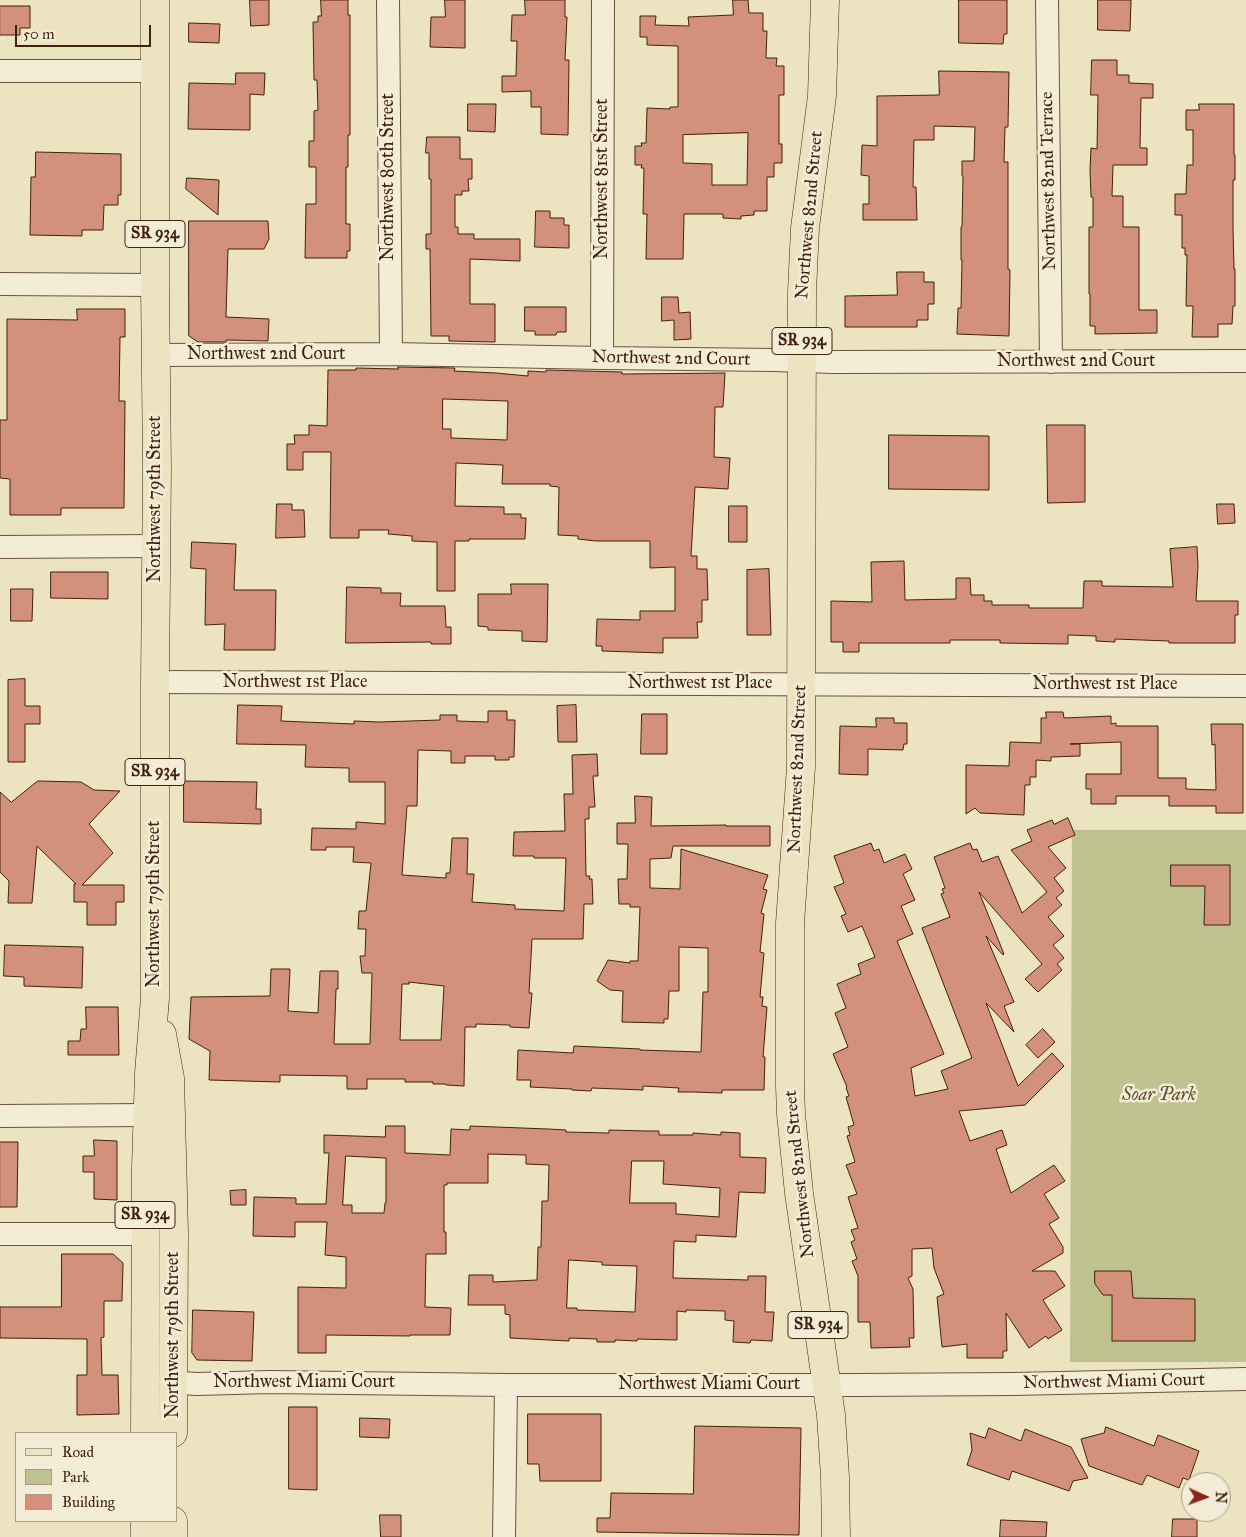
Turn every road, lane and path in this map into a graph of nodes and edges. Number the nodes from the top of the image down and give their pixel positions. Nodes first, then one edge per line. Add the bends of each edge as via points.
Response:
1 (155, 0) edge
2 (388, 0) edge
3 (603, 0) edge
4 (825, 0) edge
5 (1047, 0) edge
6 (0, 71) edge
7 (155, 72) junction
8 (0, 284) edge
9 (155, 284) junction
10 (391, 354) junction
11 (155, 355) junction
12 (602, 358) junction
13 (802, 361) junction
14 (1246, 361) edge
15 (1051, 362) junction
16 (156, 546) junction
17 (0, 547) edge
18 (155, 682) junction
19 (802, 684) junction
20 (1246, 686) edge
21 (155, 998) junction
22 (0, 1116) edge
23 (148, 1116) junction
24 (0, 1234) edge
25 (145, 1234) junction
26 (1246, 1379) edge
27 (174, 1380) junction
28 (506, 1384) junction
29 (826, 1385) junction
30 (145, 1432) edge
31 (174, 1432) edge
32 (145, 1522) edge
33 (173, 1522) edge
34 (145, 1537) edge
35 (173, 1537) edge
36 (504, 1537) edge
37 (836, 1537) edge

1 - 7 main road, Northwest 79th Street / SR 934
2 - 10 street, Northwest 80th Street
3 - 12 street, Northwest 81st Street
4 - 13 main road, Northwest 82nd Street / SR 934 via 822,96 805,228
5 - 15 street, Northwest 82nd Terrace
6 - 7 street
7 - 9 main road, Northwest 79th Street / SR 934
8 - 9 street
9 - 11 main road, Northwest 79th Street / SR 934
10 - 11 street, Northwest 2nd Court
10 - 12 street, Northwest 2nd Court
11 - 16 main road, Northwest 79th Street / SR 934
12 - 13 street, Northwest 2nd Court
13 - 15 street, Northwest 2nd Court
13 - 19 main road, Northwest 82nd Street / SR 934
14 - 15 street, Northwest 2nd Court
16 - 17 street
16 - 18 main road, Northwest 79th Street / SR 934
18 - 19 street, Northwest 1st Place
18 - 21 main road, Northwest 79th Street / SR 934
19 - 20 street, Northwest 1st Place
19 - 29 main road, Northwest 82nd Street / SR 934 via 801,775 790,923 790,1086 799,1193
21 - 23 main road, Northwest 79th Street / SR 934
21 - 27 main road, Northwest 79th Street via 170,1078
22 - 23 street
23 - 25 main road, Northwest 79th Street / SR 934
24 - 25 street
25 - 27 main road via 164,1361
25 - 30 main road, Northwest 79th Street / SR 934
26 - 29 street, Northwest Miami Court
27 - 28 street, Northwest Miami Court via 197,1384
27 - 31 main road, Northwest 79th Street
28 - 29 street, Northwest Miami Court
28 - 36 street
29 - 37 main road, Northwest 82nd Street / SR 934 via 834,1447
32 - 34 main road
33 - 35 main road

